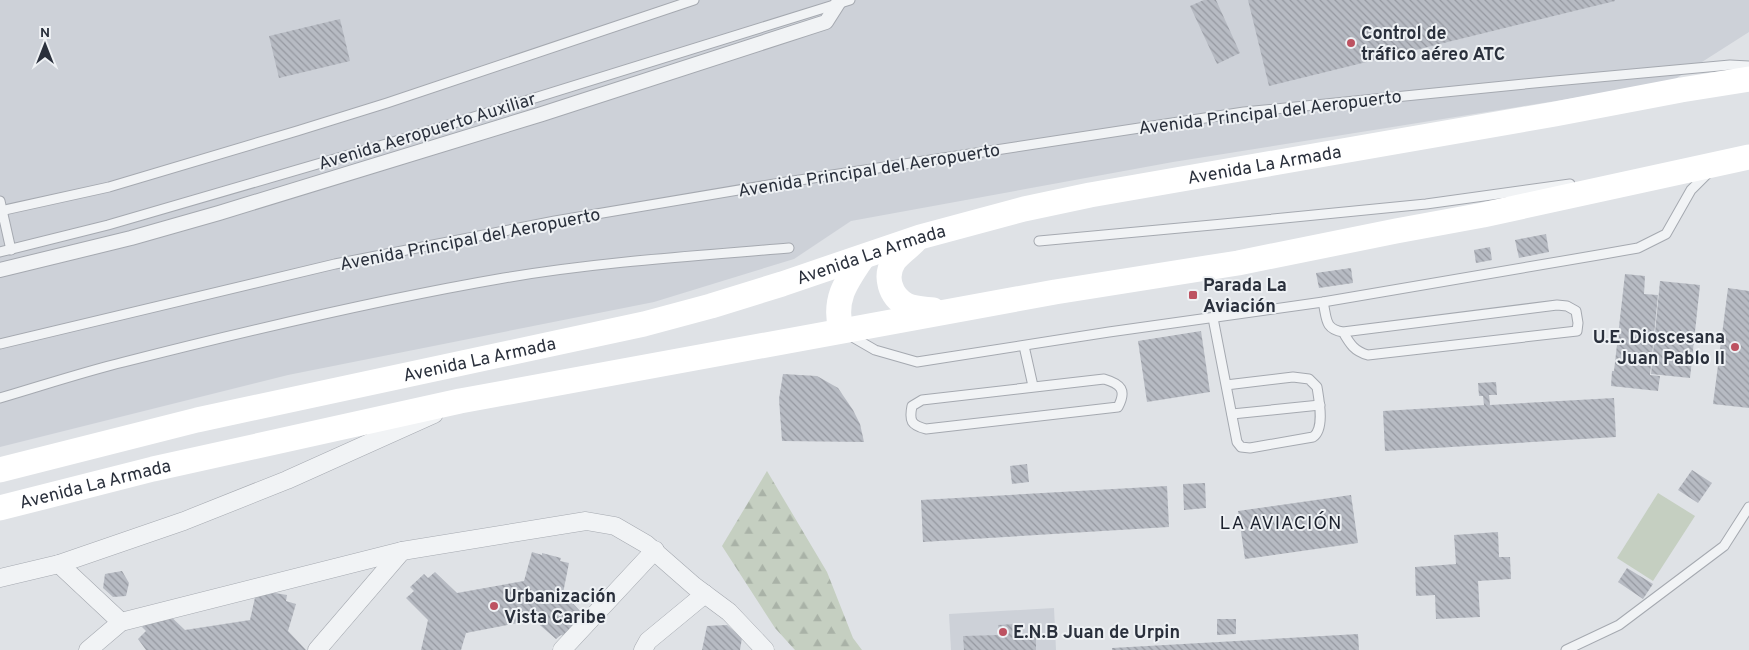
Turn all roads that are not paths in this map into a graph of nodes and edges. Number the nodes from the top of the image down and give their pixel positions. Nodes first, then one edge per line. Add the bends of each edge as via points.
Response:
1 (694, 0) edge
2 (842, 1) edge
3 (1749, 66) edge
4 (1749, 79) edge
5 (1749, 157) edge
6 (1717, 164) junction
7 (1601, 180) dead end
8 (1581, 183) dead end
9 (0, 201) edge
10 (1, 211) edge
11 (920, 237) junction
12 (1038, 241) dead end
13 (789, 248) dead end
14 (11, 250) junction
15 (0, 252) edge
16 (863, 257) junction
17 (0, 270) edge
18 (1323, 302) junction
19 (946, 311) junction
20 (1213, 318) junction
21 (841, 330) junction
22 (1343, 332) junction
23 (0, 344) edge
24 (1024, 346) junction
25 (1226, 385) junction
26 (1033, 386) junction
27 (0, 398) edge
28 (460, 402) junction
29 (1320, 405) junction
30 (1232, 414) junction
31 (0, 470) edge
32 (1749, 506) edge
33 (0, 508) edge
34 (655, 550) junction
35 (402, 551) junction
36 (59, 564) junction
37 (0, 578) edge
38 (705, 594) junction
39 (121, 622) junction
40 (88, 650) edge
41 (317, 650) edge
42 (562, 650) edge
43 (642, 650) edge
44 (765, 650) edge
45 (1566, 650) edge

1 - 10 lane via 387,104 109,187
2 - 14 lane, Avenida Aeropuerto Auxiliar via 393,142
2 - 17 street via 826,22 542,114 219,213
3 - 23 lane, Avenida Principal del Aeropuerto via 1730,65 1244,112 780,183 336,264
4 - 11 main road, Avenida La Armada via 1090,195
5 - 6 main road, Avenida La Armada
6 - 7 lane
6 - 18 lane via 1691,190 1666,234 1638,248
6 - 19 main road, Avenida La Armada via 1483,215 1238,263
8 - 12 lane via 1426,204
9 - 10 lane
10 - 14 lane
11 - 16 main road, Avenida La Armada
11 - 19 main road via 895,259 890,269 891,290 908,306
13 - 27 lane via 639,260 505,278 288,322 122,362
14 - 15 lane, Avenida Aeropuerto Auxiliar
16 - 21 main road via 850,276 839,302 837,316
16 - 31 main road, Avenida La Armada via 644,324 197,420
18 - 20 lane
18 - 22 lane via 1329,326
19 - 21 main road, Avenida La Armada
20 - 24 lane
20 - 25 lane
21 - 24 lane via 875,350 917,362
21 - 28 main road, Avenida La Armada
22 - 22 lane via 1557,304 1576,311 1578,323 1577,331 1368,355 1358,352
24 - 26 lane
25 - 29 lane via 1293,377 1309,379 1317,387
25 - 30 lane
26 - 26 lane via 922,400 912,406 910,415 917,427 926,429 1118,407 1123,398 1121,388 1104,379
28 - 33 main road, Avenida La Armada via 153,469
28 - 36 street via 277,484 184,521
29 - 30 lane
29 - 30 lane via 1320,428 1313,437 1250,448 1241,447 1237,442
32 - 45 lane via 1724,546 1619,625
34 - 35 street via 615,526 586,521
34 - 38 street
34 - 42 street
35 - 39 street
35 - 41 street
36 - 37 street
36 - 39 street
38 - 43 street via 648,641
38 - 44 street via 729,612
39 - 40 street

